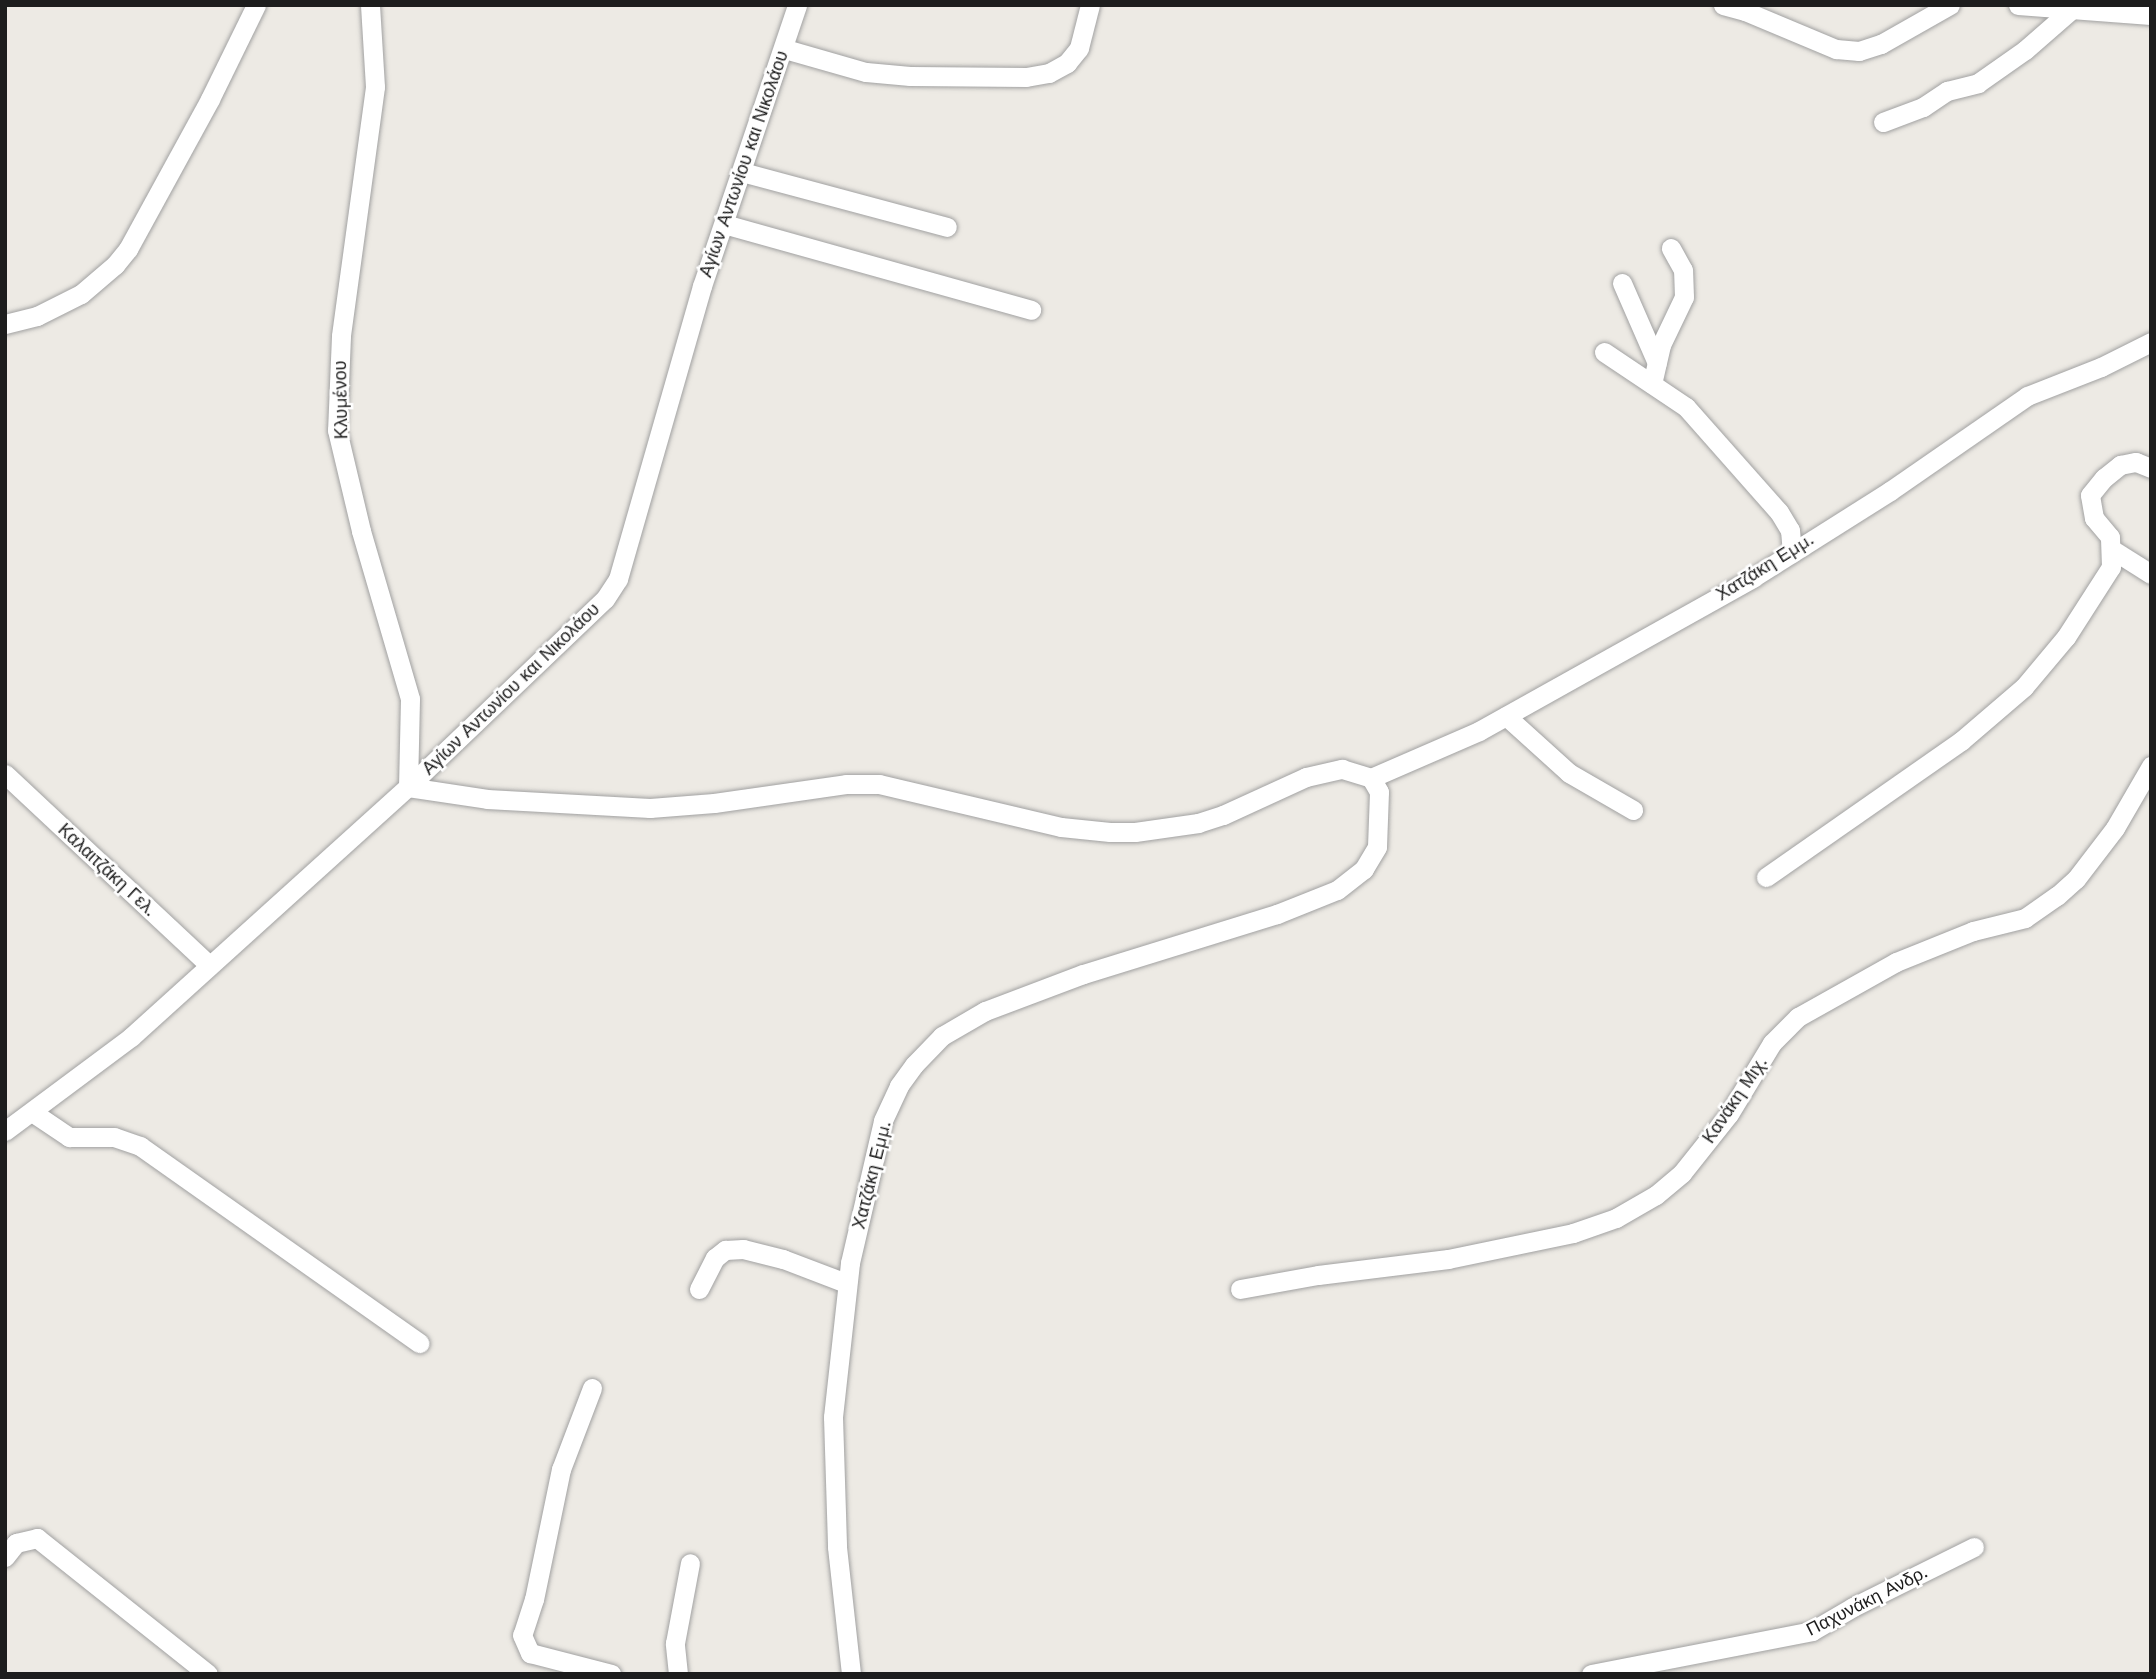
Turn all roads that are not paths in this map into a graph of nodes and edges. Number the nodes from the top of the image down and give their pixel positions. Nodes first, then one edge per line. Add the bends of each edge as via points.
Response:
1 (256, 5) edge
2 (370, 5) edge
3 (1090, 5) edge
4 (1723, 5) edge
5 (1950, 5) edge
6 (2018, 5) edge
7 (796, 6) edge
8 (2072, 9) junction
9 (2151, 15) edge
10 (785, 49) junction
11 (1883, 122) dead end
12 (742, 172) junction
13 (724, 224) junction
14 (947, 227) dead end
15 (1671, 248) dead end
16 (1622, 283) dead end
17 (1031, 310) dead end
18 (5, 324) edge
19 (2151, 342) edge
20 (1604, 352) dead end
21 (1657, 363) junction
22 (1652, 384) junction
23 (2151, 468) edge
24 (2113, 550) junction
25 (1791, 552) junction
26 (2151, 574) edge
27 (1506, 716) junction
28 (2151, 766) edge
29 (5, 774) edge
30 (1371, 778) junction
31 (408, 787) junction
32 (1633, 810) dead end
33 (1766, 877) dead end
34 (209, 965) junction
35 (32, 1112) junction
36 (5, 1130) edge
37 (846, 1283) junction
38 (699, 1289) dead end
39 (1240, 1289) dead end
40 (419, 1343) dead end
41 (592, 1388) dead end
42 (1974, 1548) dead end
43 (5, 1557) edge
44 (690, 1563) dead end
45 (208, 1674) edge
46 (611, 1674) edge
47 (678, 1674) edge
48 (851, 1674) edge
49 (1591, 1674) edge

1 - 18 street via 211,99 128,249 81,294 21,322
2 - 31 street, Κλυμένου via 375,87 341,336 337,430 410,699
3 - 10 street via 1079,48 1067,63 1027,77 866,72
4 - 5 street via 1836,49 1859,51 1881,44
6 - 8 street
7 - 10 street, Αγίων Αντωνίου και Νικολάου
8 - 9 street
8 - 11 street via 1978,83 1947,91 1923,107
10 - 12 street, Αγίων Αντωνίου και Νικολάου
12 - 13 street, Αγίων Αντωνίου και Νικολάου
12 - 14 street
13 - 17 street
13 - 31 street, Αγίων Αντωνίου και Νικολάου via 618,579 575,630
15 - 21 street via 1683,270 1684,297
16 - 21 street
19 - 25 street, Χατζάκη Εμμ. via 2028,396
20 - 22 street
21 - 22 street
22 - 25 street via 1686,407 1759,487 1790,530
23 - 24 street via 2136,463 2120,465 2090,495 2090,509 2106,528
24 - 26 street
24 - 33 street via 2111,567 2088,604 2024,687 1961,741
25 - 27 street, Χατζάκη Εμμ.
27 - 30 street, Χατζάκη Εμμ.
27 - 32 street via 1558,765
28 - 39 street, Κανάκη Μιχ. via 2115,828 2057,896 2025,918 1973,931 1896,962 1798,1017 1772,1043 1729,1114 1682,1173 1616,1219 1573,1233 1448,1259
29 - 34 street, Καλαιτζάκη Γελ.
30 - 31 street via 1342,769 1306,777 1223,815 1175,828 1135,832 1061,827 879,784 650,808 487,799
30 - 37 street, Χατζάκη Εμμ. via 1381,805 1377,847 1364,869 1337,890 985,1011 960,1023 926,1051 899,1086 883,1121
31 - 34 street, Αγίων Αντωνίου και Νικολάου
34 - 35 street, Αγίων Αντωνίου και Νικολάου via 131,1037
35 - 36 street, Αγίων Αντωνίου και Νικολάου
35 - 40 street via 69,1137 114,1137 140,1146
37 - 38 street via 743,1249 724,1250 715,1258
37 - 48 street, Χατζάκη Εμμ. via 833,1462
41 - 46 street via 561,1469 522,1635 530,1653
42 - 49 street, Παχυνάκη Ανδρ. via 1853,1606 1812,1631
43 - 45 street via 16,1543 37,1538
44 - 47 street via 675,1643

